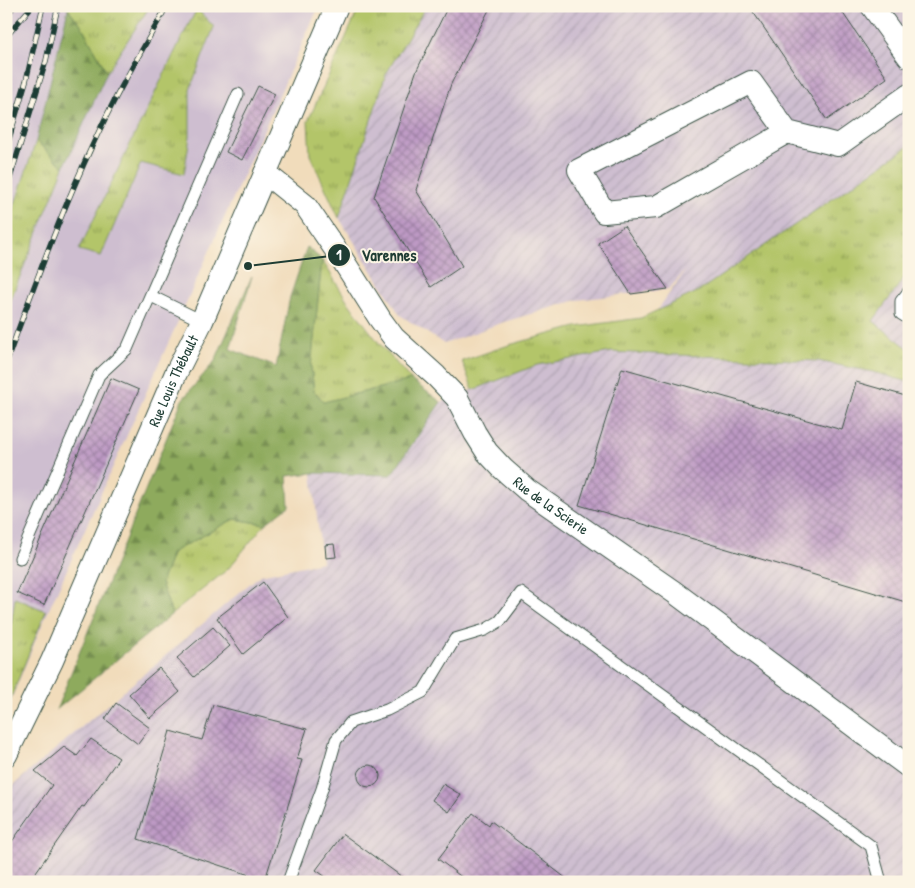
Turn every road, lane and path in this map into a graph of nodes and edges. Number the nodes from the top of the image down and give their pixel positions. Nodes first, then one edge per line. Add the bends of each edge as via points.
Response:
1 (337, 6) edge
2 (872, 6) edge
3 (909, 57) edge
4 (238, 94) dead end
5 (909, 95) edge
6 (787, 132) junction
7 (265, 173) junction
8 (909, 291) edge
9 (151, 296) junction
10 (909, 319) edge
11 (202, 321) junction
12 (20, 558) dead end
13 (6, 755) edge
14 (909, 767) edge
15 (288, 882) edge
16 (881, 882) edge

1 - 7 street, Rue Louis Thébault
2 - 3 street
4 - 9 lane
5 - 6 street via 838,145
6 - 6 street via 656,207 604,212 579,170 751,82
7 - 11 street, Rue Louis Thébault
7 - 14 street, Rue de la Scierie via 305,205 394,338 457,398 487,452 526,490 674,592
8 - 10 lane via 901,301 901,314
9 - 11 lane
9 - 12 lane via 127,349 99,376
11 - 13 street, Rue Louis Thébault via 176,373 52,661
15 - 16 lane via 336,740 350,722 386,710 422,692 455,639 486,630 500,621 521,593 871,846

